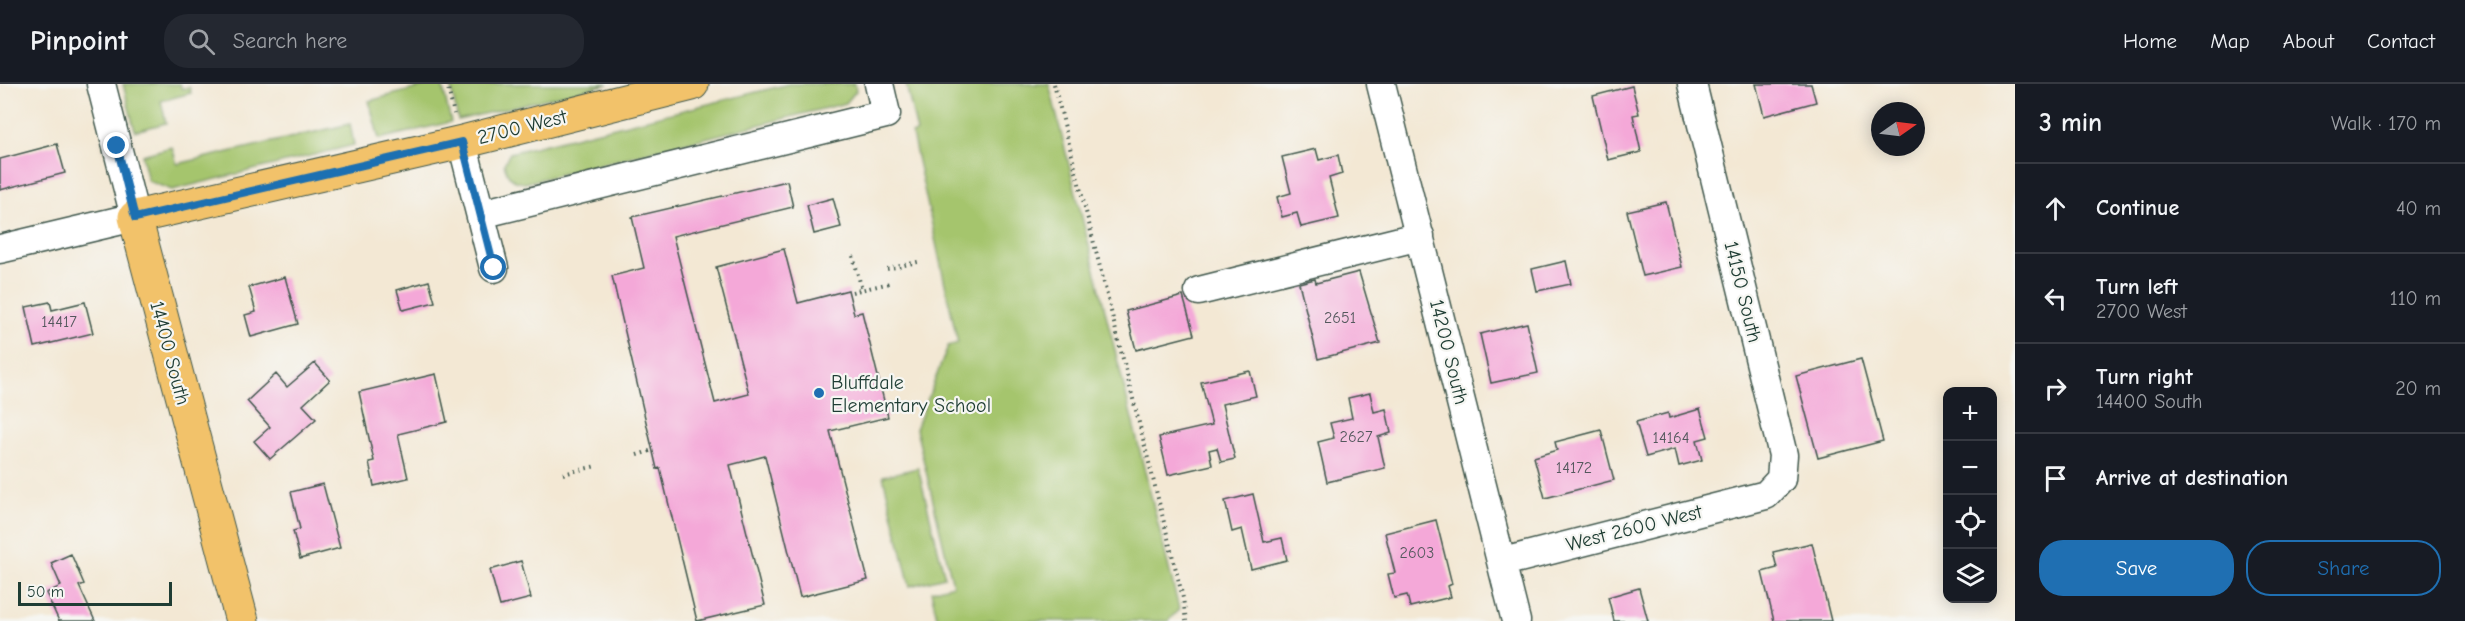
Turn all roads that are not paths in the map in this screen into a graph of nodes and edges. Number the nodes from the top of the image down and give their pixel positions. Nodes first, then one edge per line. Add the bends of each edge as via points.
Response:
1 (101, 84) edge
2 (692, 84) edge
3 (879, 84) edge
4 (1381, 84) edge
5 (1692, 84) edge
6 (458, 128) junction
7 (481, 214) junction
8 (135, 218) junction
9 (1420, 236) junction
10 (0, 249) edge
11 (494, 268) dead end
12 (1199, 291) dead end
13 (1766, 495) joint
14 (1503, 562) junction
15 (242, 621) edge
16 (1516, 621) edge

1 - 8 street, 14400 South
2 - 6 main road, 2700 West
3 - 7 street via 886,114
4 - 9 street, 14200 South
5 - 13 street, 14150 South via 1783,455 1781,479
6 - 7 street
6 - 8 main road, 2700 West
7 - 11 street
8 - 10 street, 2700 West
8 - 15 main road, 14400 South
9 - 12 street
9 - 14 street, 14200 South
13 - 14 street, West 2600 West
14 - 16 street, 14200 South

